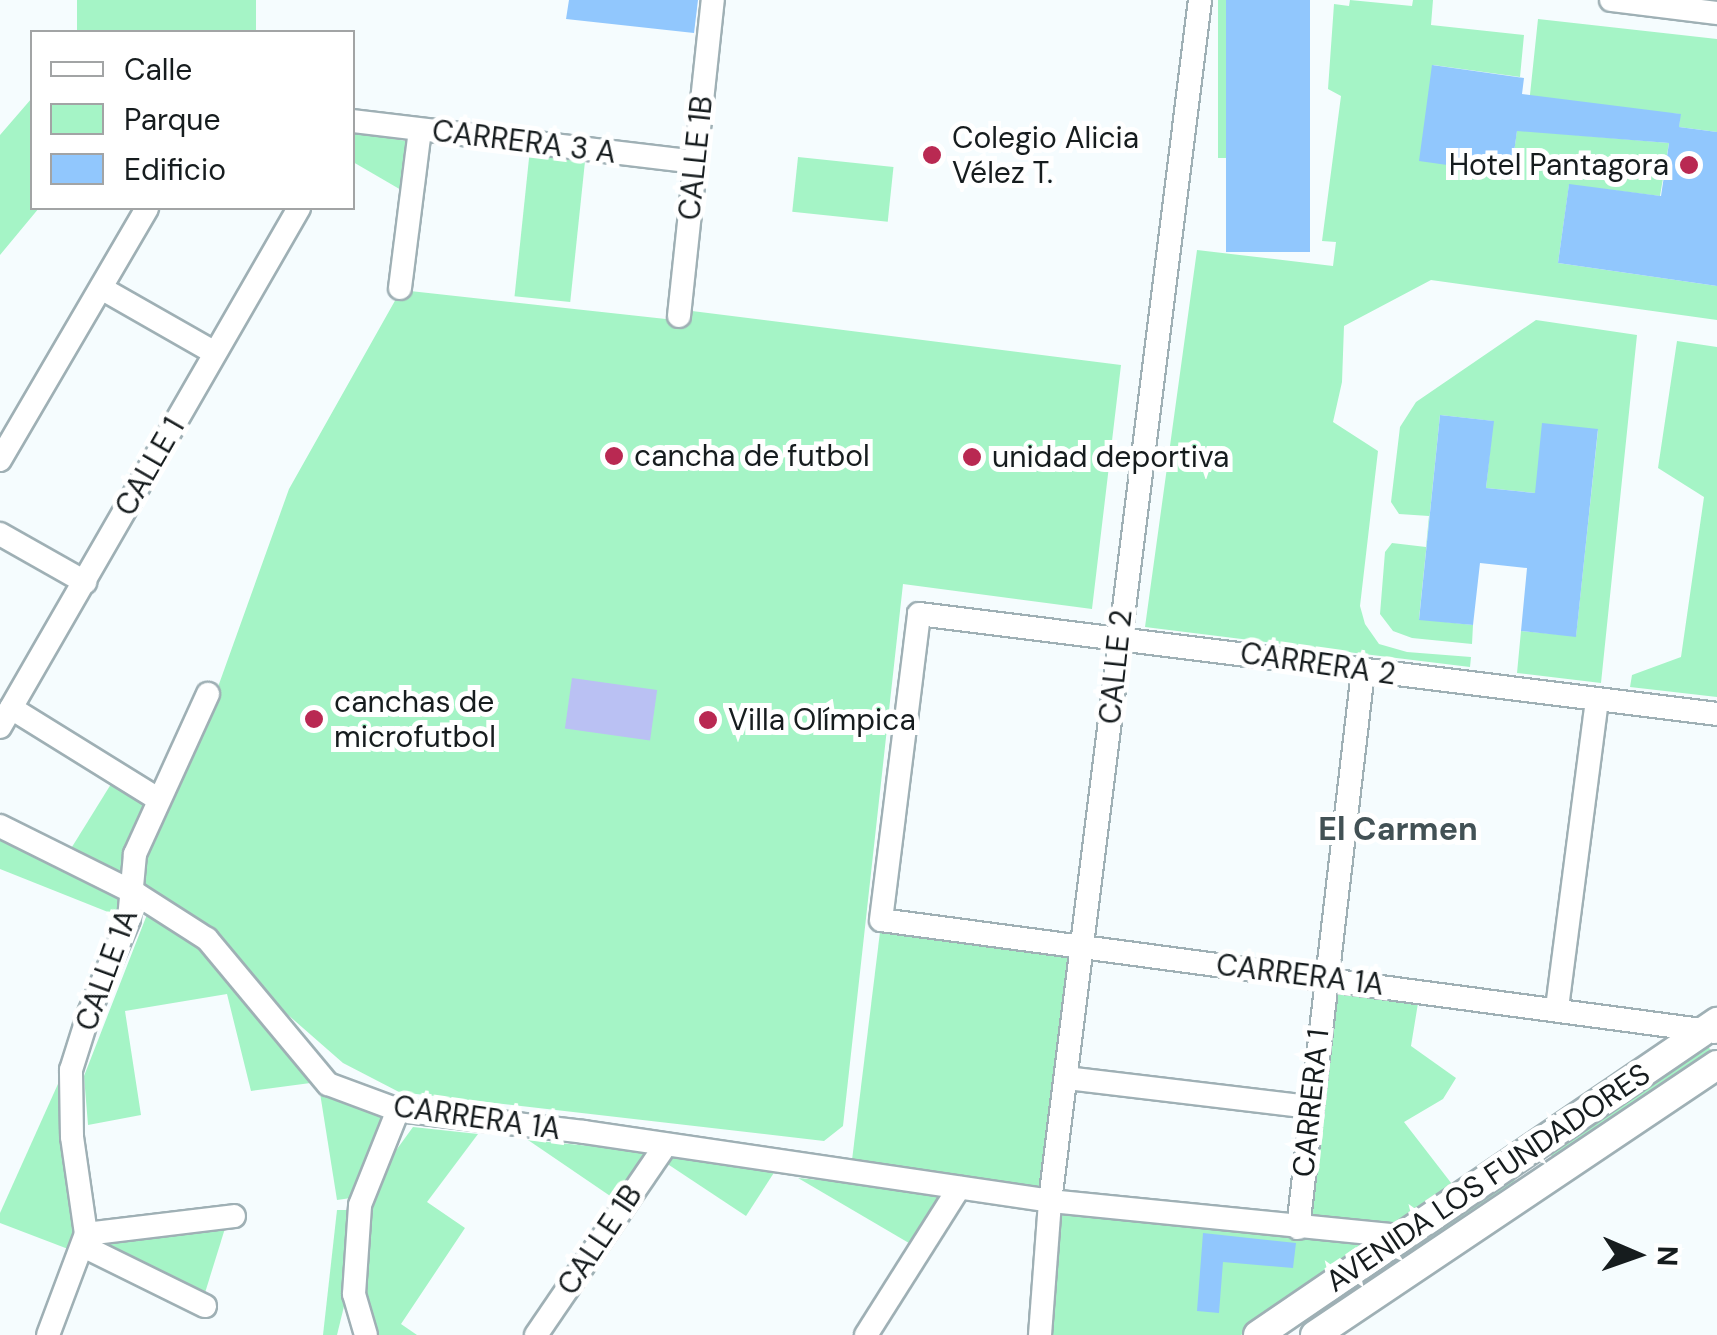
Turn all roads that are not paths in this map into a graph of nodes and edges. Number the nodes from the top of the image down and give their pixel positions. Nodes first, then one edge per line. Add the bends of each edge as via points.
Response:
1 (713, 0) edge
2 (1200, 0) edge
3 (1610, 0) edge
4 (1685, 4) edge
5 (1717, 13) edge
6 (355, 121) edge
7 (420, 130) junction
8 (696, 162) junction
9 (146, 210) edge
10 (299, 210) edge
11 (101, 288) junction
12 (400, 288) dead end
13 (679, 316) dead end
14 (215, 353) junction
15 (0, 460) edge
16 (0, 534) edge
17 (85, 582) junction
18 (1120, 637) junction
19 (1364, 671) junction
20 (208, 694) dead end
21 (1598, 700) junction
22 (1717, 714) edge
23 (5, 718) edge
24 (158, 799) junction
25 (0, 826) edge
26 (135, 893) junction
27 (881, 920) joint
28 (1083, 947) junction
29 (1324, 978) junction
30 (1557, 1008) junction
31 (1715, 1027) edge
32 (1717, 1065) edge
33 (1066, 1078) junction
34 (1310, 1106) junction
35 (398, 1110) junction
36 (665, 1146) junction
37 (959, 1188) junction
38 (1050, 1201) junction
39 (234, 1216) dead end
40 (1298, 1228) junction
41 (1399, 1236) junction
42 (83, 1246) junction
43 (205, 1306) dead end
44 (48, 1335) edge
45 (366, 1335) edge
46 (536, 1335) edge
47 (866, 1335) edge
48 (1040, 1335) edge
49 (1258, 1335) edge
50 (1315, 1335) edge

1 - 8 street, CALLE 1B
2 - 18 street, CALLE 2
3 - 4 street
4 - 5 street
6 - 7 street, CARRERA 3 A
7 - 8 street, CARRERA 3 A
7 - 12 street
8 - 13 street, CALLE 1B
9 - 11 street
10 - 14 street, CALLE 1
11 - 14 street
11 - 15 street
14 - 17 street, CALLE 1
16 - 17 street
17 - 23 street, CALLE 1
18 - 19 street, CARRERA 2
18 - 27 street, CARRERA 2 via 920,614
18 - 28 street, CALLE 2
19 - 21 street, CARRERA 2
19 - 29 street, CARRERA 1
20 - 24 street, CALLE 1A
21 - 22 street, CARRERA 2
21 - 30 street
23 - 24 street
24 - 26 street, CALLE 1A via 136,854
25 - 26 street, CARRERA 1A
26 - 35 street, CARRERA 1A via 207,939 328,1084
26 - 42 street, CALLE 1A via 71,1070
27 - 28 street, CARRERA 1A
28 - 29 street, CARRERA 1A
28 - 33 street, CALLE 2
29 - 30 street, CARRERA 1A
29 - 34 street, CARRERA 1
30 - 31 street, CARRERA 1A
31 - 41 main road, AVENIDA LOS FUNDADORES
32 - 50 main road, AVENIDA LOS FUNDADORES
33 - 34 street
33 - 38 street, CALLE 2
34 - 40 street, CARRERA 1
35 - 36 street, CARRERA 1A
35 - 45 street via 360,1205 354,1294
36 - 37 street, CARRERA 1A
36 - 46 street, CALLE 1B
37 - 38 street, CARRERA 1A
37 - 47 street
38 - 40 street
38 - 48 street, CALLE 2
39 - 42 street
40 - 41 street
41 - 49 main road, AVENIDA LOS FUNDADORES
42 - 43 street
42 - 44 street

